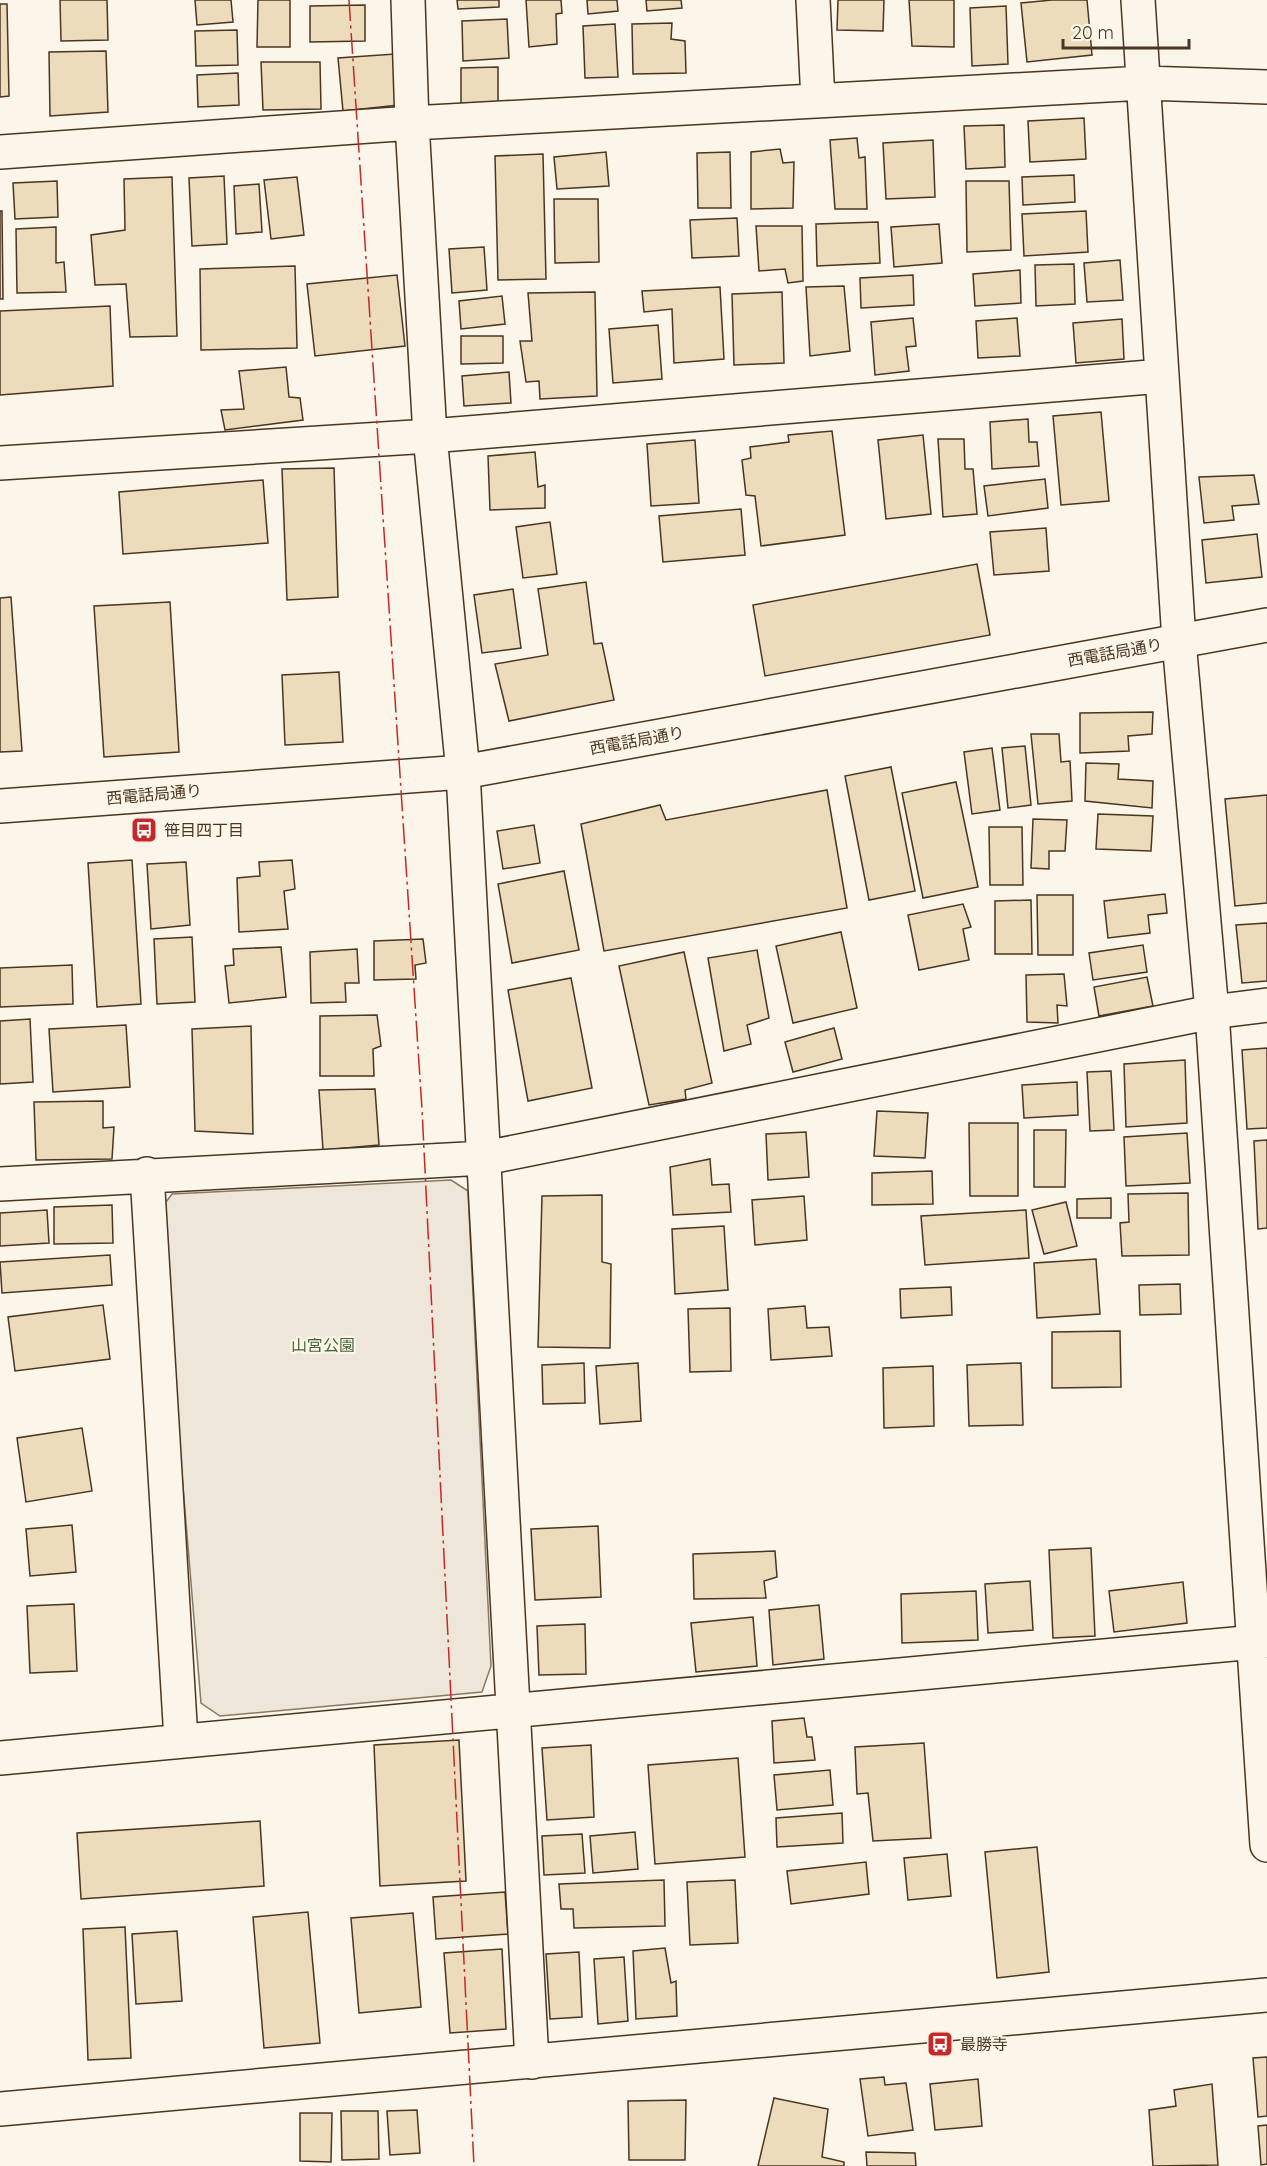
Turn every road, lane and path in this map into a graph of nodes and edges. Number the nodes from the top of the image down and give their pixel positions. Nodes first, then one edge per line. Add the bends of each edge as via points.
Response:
1 (408, 0) edge
2 (813, 0) edge
3 (1138, 0) edge
4 (1144, 82) junction
5 (1267, 87) edge
6 (818, 101) junction
7 (412, 123) junction
8 (0, 152) edge
9 (1162, 376) junction
10 (430, 436) junction
11 (0, 463) edge
12 (1267, 625) edge
13 (1179, 640) junction
14 (463, 772) junction
15 (0, 806) edge
16 (1267, 1005) edge
17 (1212, 1012) junction
18 (485, 1158) junction
19 (147, 1174) junction
20 (0, 1184) edge
21 (1260, 1642) edge
22 (512, 1709) junction
23 (182, 1740) junction
24 (0, 1758) edge
25 (1267, 1845) edge
26 (1267, 1995) edge
27 (532, 2062) junction
28 (0, 2109) edge

1 - 7 street
2 - 6 street
3 - 4 street
4 - 5 street
4 - 6 street
4 - 9 street
6 - 7 street
7 - 8 street
7 - 10 street
9 - 10 street
9 - 13 street
10 - 11 street
10 - 14 street
12 - 13 street, 西電話局通り
13 - 14 street, 西電話局通り
13 - 17 street
14 - 15 street, 西電話局通り
14 - 18 street
16 - 17 street
17 - 18 street
17 - 21 street
18 - 19 street
18 - 22 street
19 - 20 street
19 - 23 street
21 - 22 street
21 - 25 street
22 - 23 street
22 - 27 street
23 - 24 street
26 - 27 street
27 - 28 street

